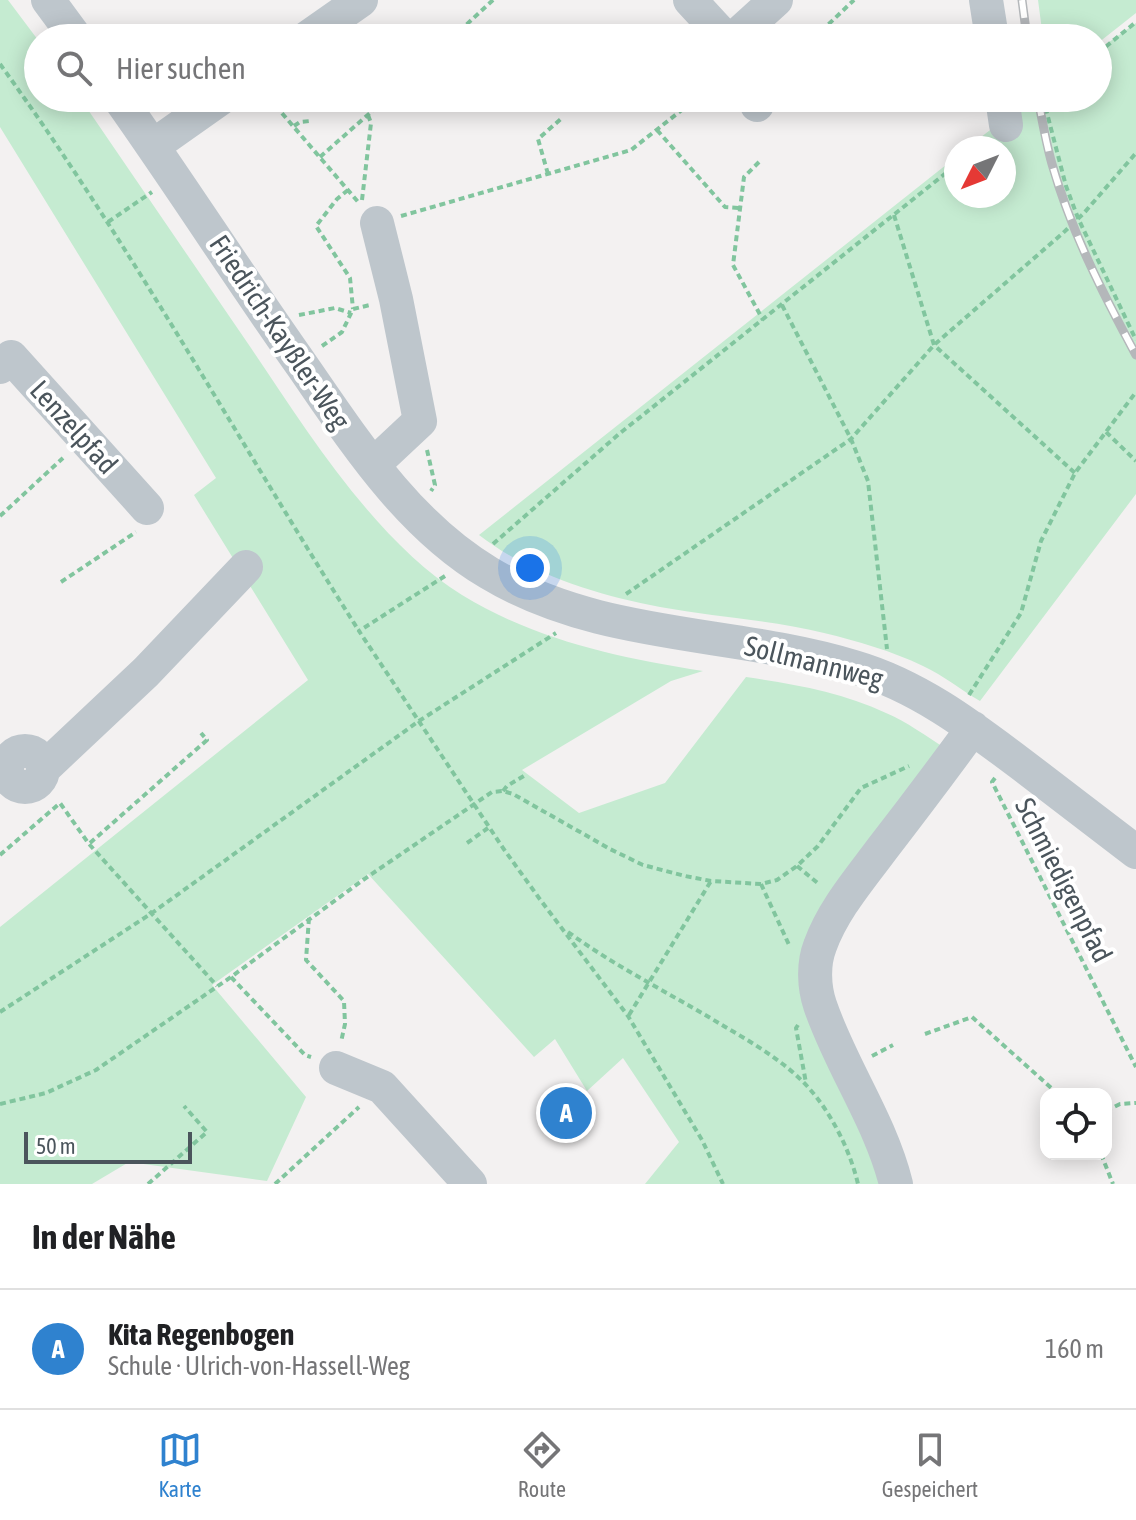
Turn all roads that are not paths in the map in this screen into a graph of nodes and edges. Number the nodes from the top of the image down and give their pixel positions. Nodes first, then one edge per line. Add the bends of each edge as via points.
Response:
1 (48, 0) edge
2 (361, 0) edge
3 (690, 0) edge
4 (776, 0) edge
5 (986, 0) edge
6 (66, 24) edge
7 (327, 24) edge
8 (712, 24) edge
9 (749, 24) edge
10 (990, 24) edge
11 (129, 112) edge
12 (201, 112) edge
13 (153, 146) junction
14 (377, 223) road end
15 (0, 367) edge
16 (373, 465) junction
17 (147, 508) road end
18 (464, 558) joint
19 (246, 567) dead end
20 (965, 722) junction
21 (13, 758) edge
22 (1136, 852) edge
23 (336, 1068) road end
24 (470, 1184) edge
25 (896, 1184) edge

1 - 6 street
2 - 7 street
3 - 8 street
4 - 9 street
5 - 10 street
11 - 13 street, Friedrich-Kayßler-Weg
12 - 13 street
13 - 16 street, Friedrich-Kayßler-Weg
14 - 16 street via 420,421
15 - 17 street, Lenzelpfad via 11,357
16 - 18 street, Friedrich-Kayßler-Weg
18 - 20 street, Sollmannweg via 511,586 633,627 789,651 855,667 907,687
19 - 21 street via 146,672
20 - 22 street, Sollmannweg
20 - 25 street via 842,902 818,948 815,967 821,1007
23 - 24 street via 382,1087

